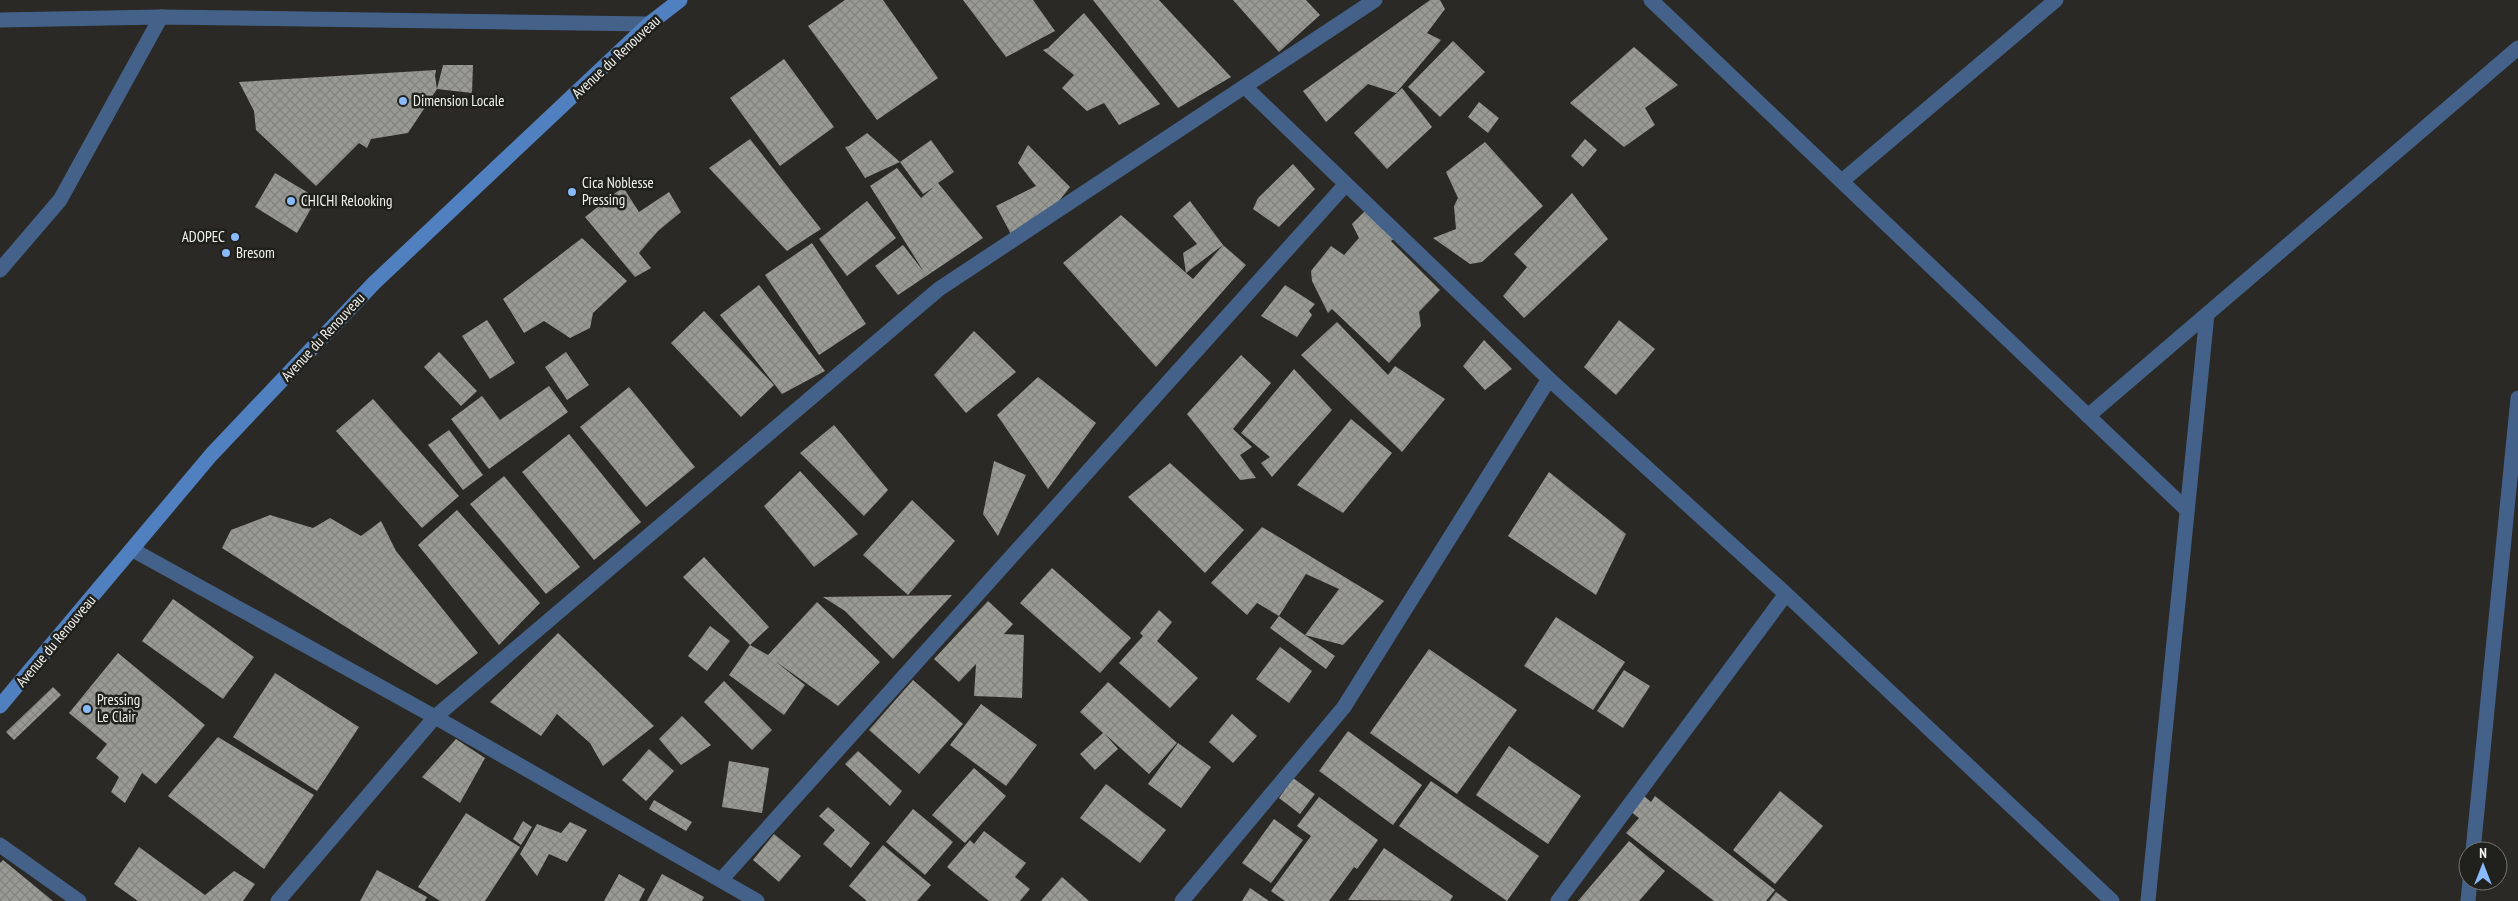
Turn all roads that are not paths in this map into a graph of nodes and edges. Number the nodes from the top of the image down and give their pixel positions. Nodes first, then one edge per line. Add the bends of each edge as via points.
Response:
1 (680, 0) edge
2 (1375, 0) edge
3 (1651, 0) edge
4 (2056, 0) edge
5 (161, 17) junction
6 (0, 20) edge
7 (650, 24) junction
8 (2518, 48) edge
9 (1245, 87) junction
10 (1842, 182) junction
11 (1346, 184) junction
12 (0, 270) edge
13 (2207, 314) junction
14 (1549, 379) junction
15 (2518, 398) edge
16 (2088, 416) junction
17 (2187, 510) junction
18 (133, 550) junction
19 (1786, 594) junction
20 (0, 706) edge
21 (435, 717) junction
22 (2474, 841) edge
23 (0, 845) edge
24 (721, 880) junction
25 (79, 901) edge
26 (278, 901) edge
27 (757, 901) edge
28 (1182, 901) edge
29 (1558, 901) edge
30 (2112, 901) edge
31 (2148, 901) edge

1 - 7 main road, Avenue du Renouveau
2 - 9 street
3 - 10 street
4 - 10 street
5 - 6 street
5 - 7 street
5 - 12 street via 60,200
7 - 18 main road, Avenue du Renouveau via 374,284 211,456
8 - 13 street
9 - 11 street
9 - 21 street via 939,290
10 - 16 street
11 - 14 street
11 - 24 street
13 - 16 street
13 - 17 street
14 - 19 street
14 - 28 street via 1344,706
15 - 22 street
16 - 17 street
17 - 31 street
18 - 20 main road, Avenue du Renouveau
18 - 21 street
19 - 29 street
19 - 30 street
21 - 24 street
21 - 26 street
23 - 25 street
24 - 27 street

